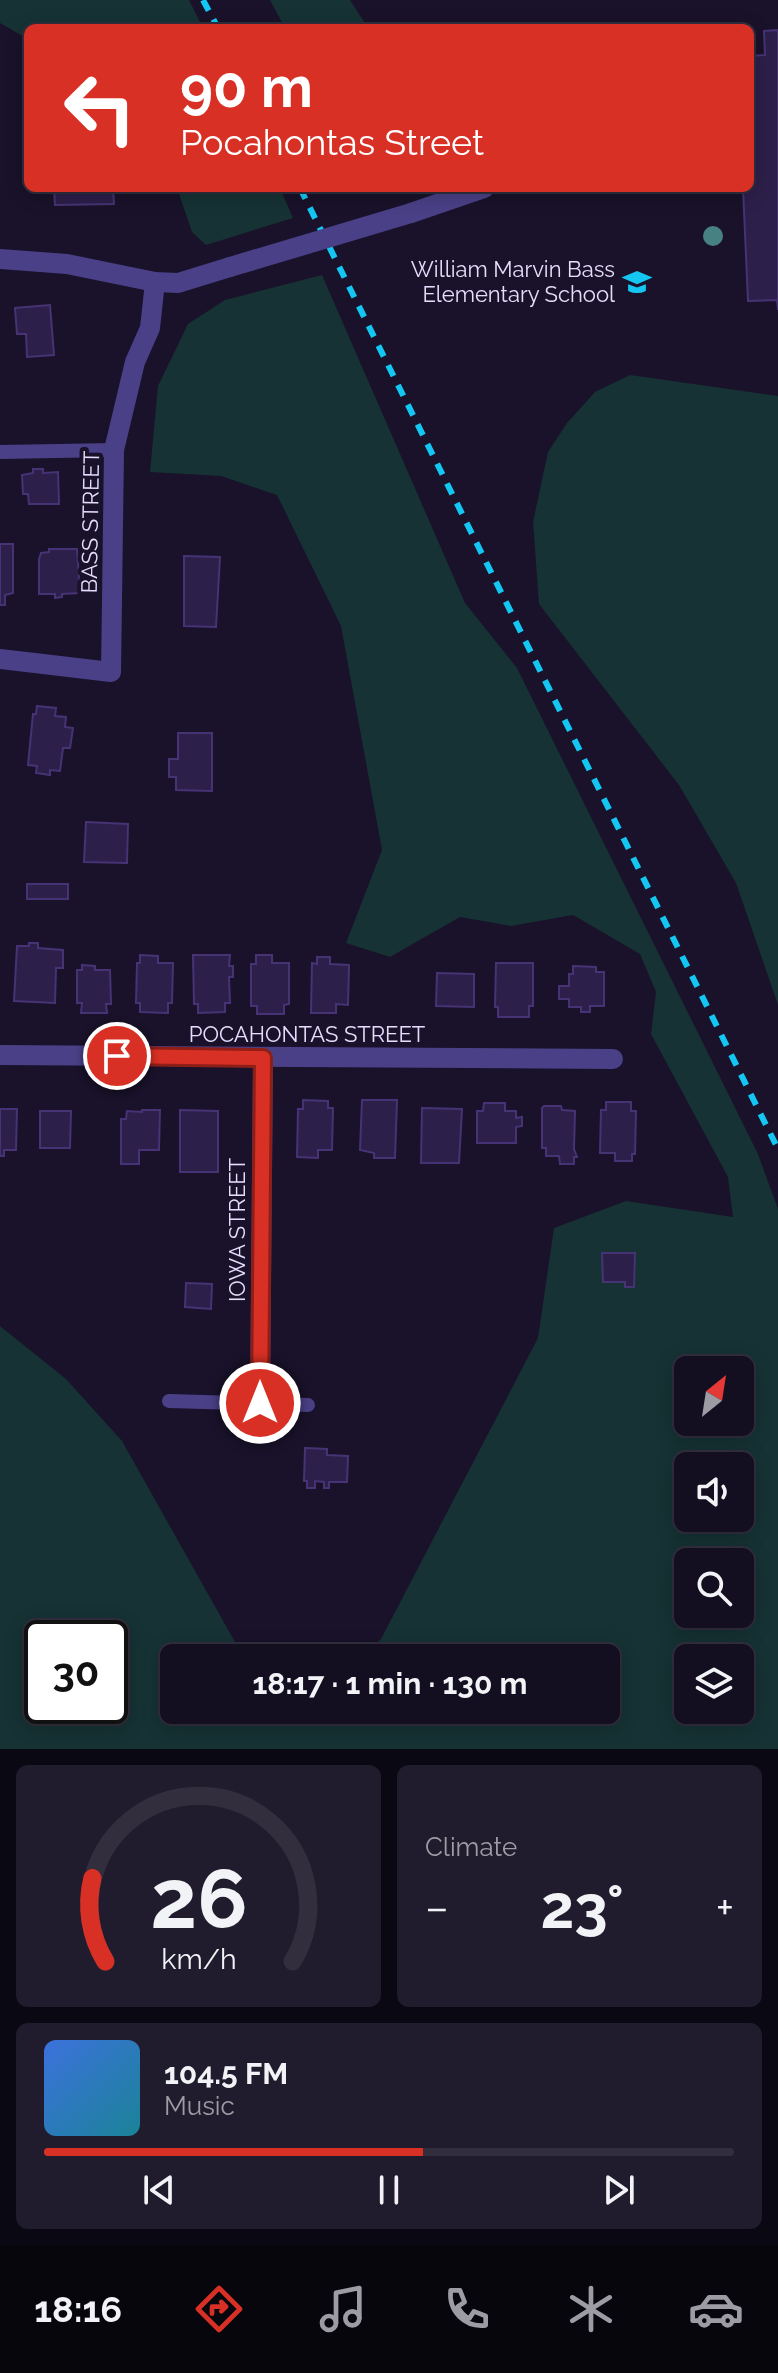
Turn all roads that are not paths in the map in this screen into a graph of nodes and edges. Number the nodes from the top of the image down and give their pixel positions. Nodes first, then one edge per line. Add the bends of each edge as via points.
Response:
1 (472, 192) edge
2 (0, 259) edge
3 (155, 282) junction
4 (114, 450) junction
5 (0, 452) edge
6 (0, 659) edge
7 (0, 1055) edge
8 (263, 1058) junction
9 (613, 1059) dead end
10 (169, 1401) dead end
11 (260, 1403) junction
12 (308, 1405) dead end

1 - 3 street, bridge via 178,283
2 - 3 street via 67,264
3 - 4 street, BASS STREET via 150,328 135,362
4 - 5 lane
4 - 6 street, BASS STREET via 111,672
7 - 8 street, POCAHONTAS STREET
8 - 9 street, POCAHONTAS STREET
8 - 11 street, IOWA STREET
10 - 11 lane
11 - 12 lane

